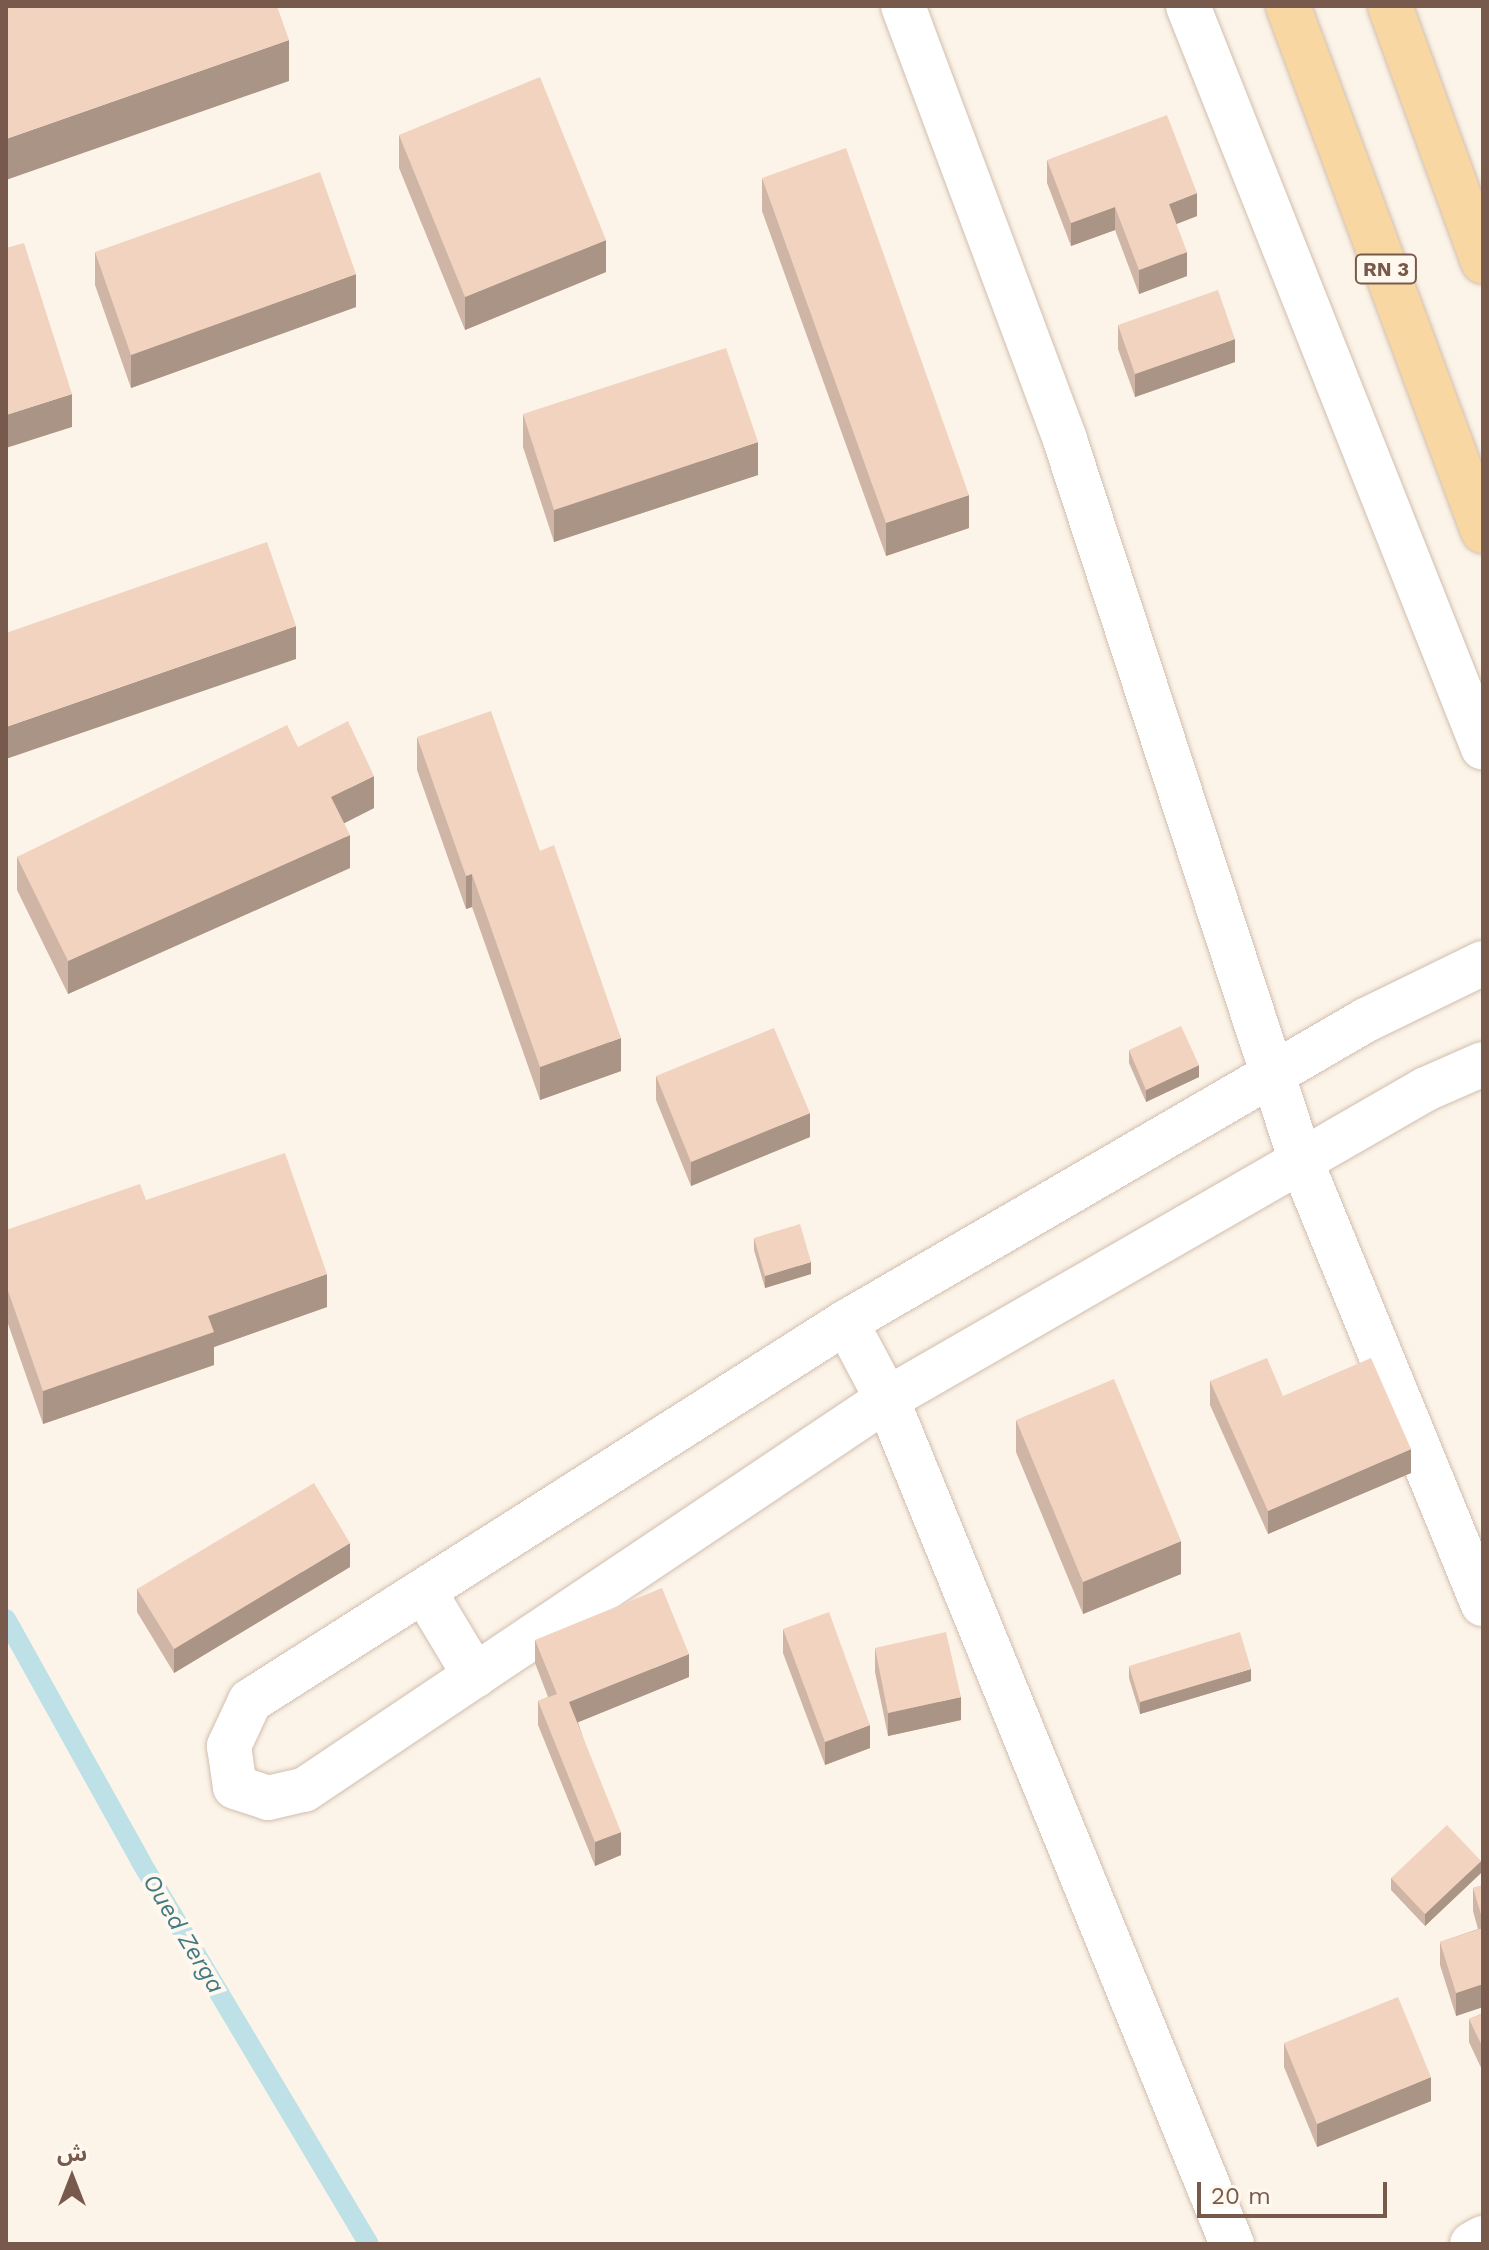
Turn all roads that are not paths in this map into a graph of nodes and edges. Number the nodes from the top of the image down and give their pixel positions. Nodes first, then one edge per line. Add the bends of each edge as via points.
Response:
1 (903, 6) edge
2 (1188, 6) edge
3 (1288, 6) edge
4 (1390, 6) edge
5 (1483, 262) edge
6 (1483, 531) edge
7 (1483, 748) edge
8 (1483, 963) edge
9 (1483, 1064) edge
10 (1271, 1075) junction
11 (1301, 1161) junction
12 (846, 1322) junction
13 (887, 1399) junction
14 (424, 1591) junction
15 (1483, 1604) edge
16 (475, 1676) junction
17 (1483, 2238) edge
18 (1232, 2244) edge
19 (1472, 2244) edge

1 - 10 street via 1065,440
2 - 7 street
3 - 6 main road, RN 3
4 - 5 main road
8 - 10 street
9 - 11 street
10 - 11 street
10 - 12 street
11 - 13 street
11 - 15 street
12 - 13 street
12 - 14 street
13 - 16 street
13 - 18 street
14 - 16 street
14 - 16 street via 250,1701 229,1746 235,1787 268,1798 304,1790
17 - 19 street

